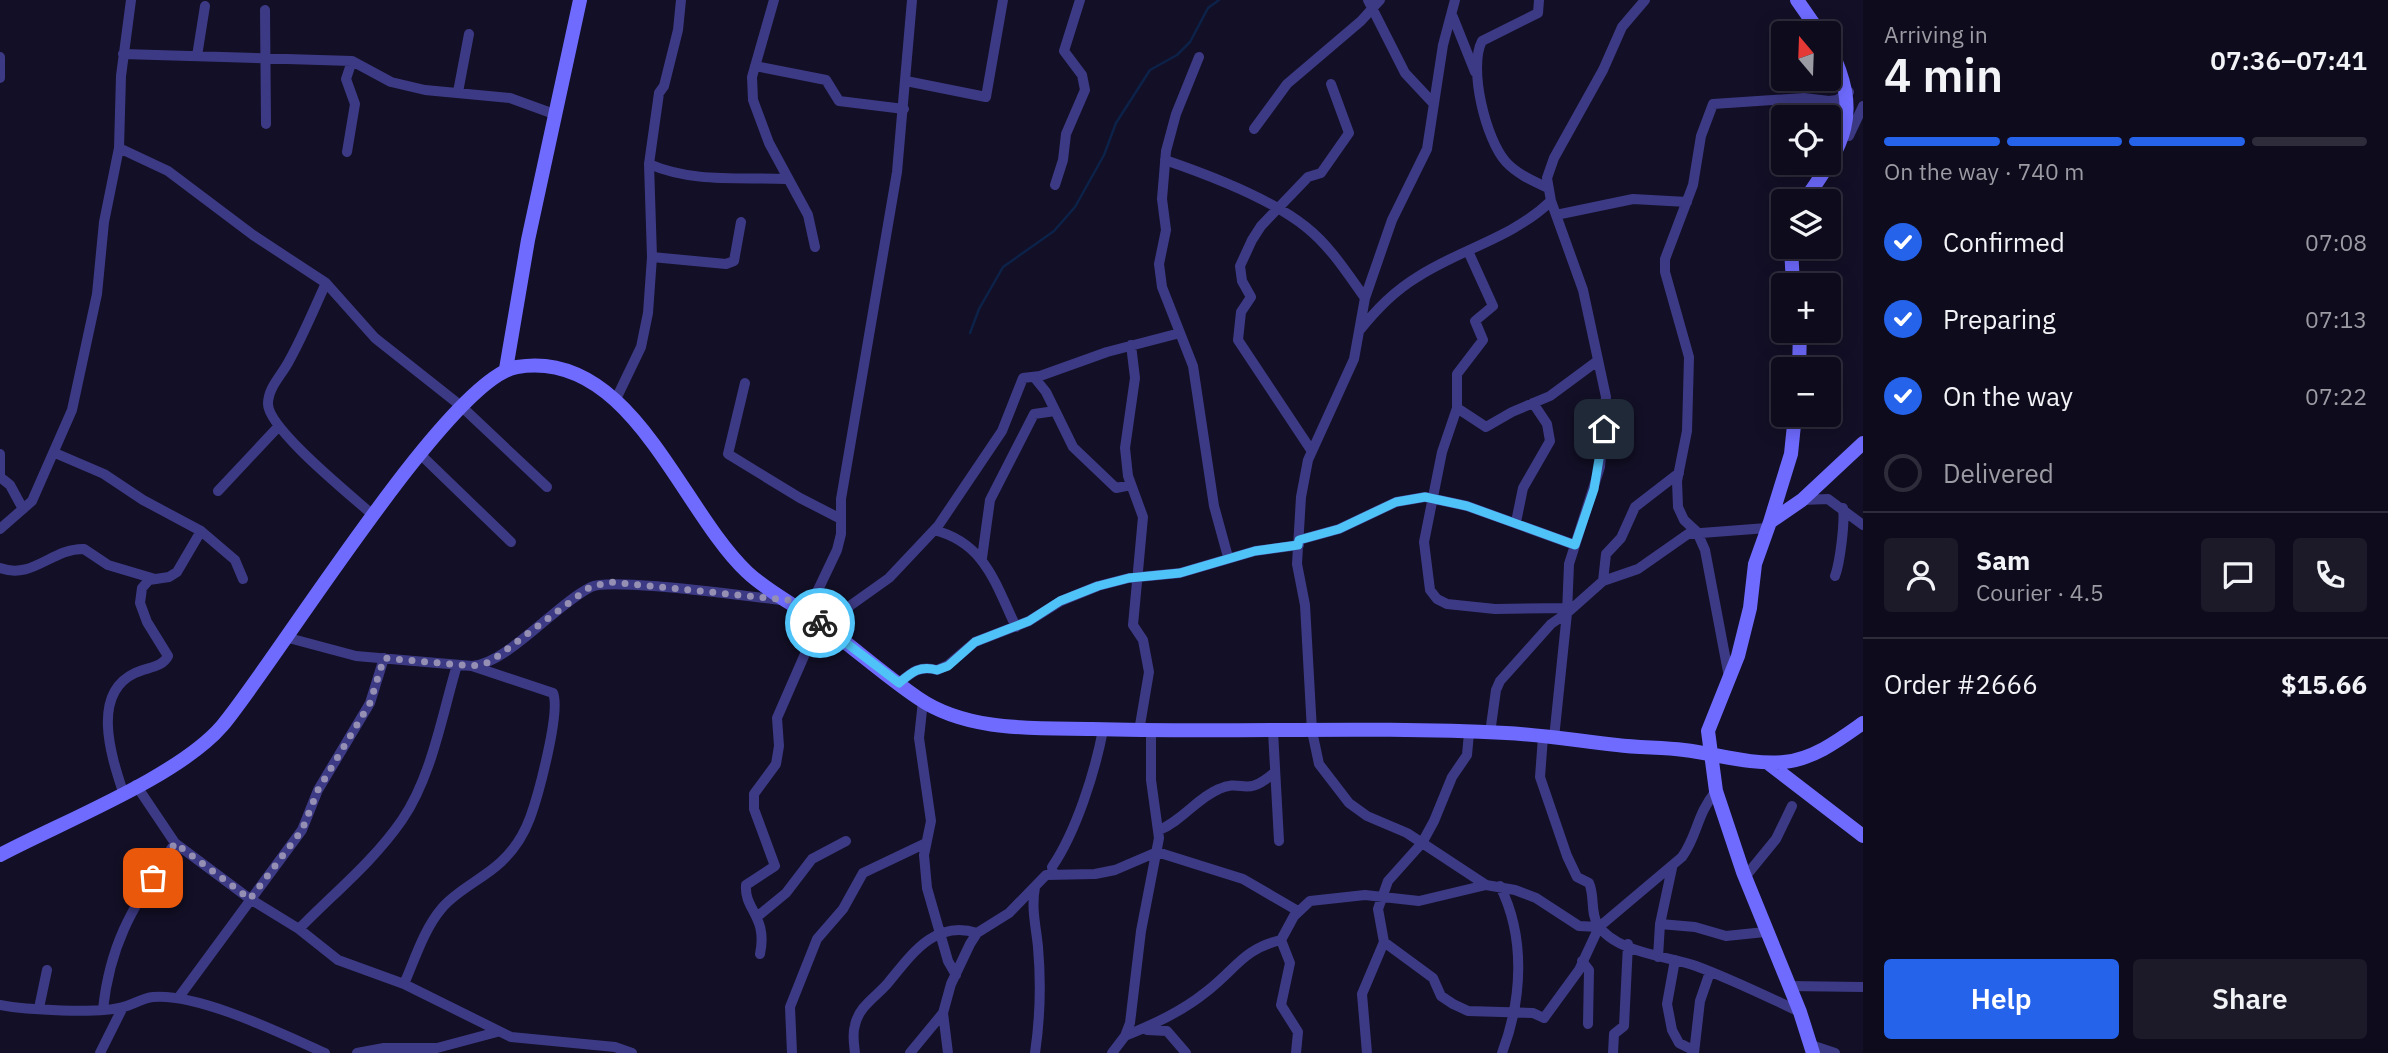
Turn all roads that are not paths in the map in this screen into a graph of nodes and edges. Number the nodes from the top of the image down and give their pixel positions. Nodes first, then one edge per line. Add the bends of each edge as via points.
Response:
1 (131, 0) edge
2 (580, 0) edge
3 (681, 0) edge
4 (774, 0) edge
5 (912, 0) edge
6 (1003, 0) edge
7 (1080, 0) edge
8 (1380, 0) edge
9 (1455, 0) edge
10 (1539, 0) edge
11 (1645, 0) edge
12 (1797, 0) edge
13 (1370, 5) edge
14 (205, 6) dead end
15 (265, 10) dead end
16 (1453, 16) junction
17 (1812, 21) edge
18 (469, 34) dead end
19 (122, 54) junction
20 (197, 56) junction
21 (0, 57) edge
22 (267, 57) junction
23 (1199, 57) dead end
24 (352, 61) junction
25 (755, 66) junction
26 (1841, 69) edge
27 (0, 78) edge
28 (906, 81) junction
29 (1479, 82) junction
30 (1331, 84) dead end
31 (1850, 85) junction
32 (458, 92) junction
33 (1433, 104) junction
34 (1863, 108) edge
35 (904, 109) junction
36 (554, 114) junction
37 (266, 124) dead end
38 (1254, 129) dead end
39 (1849, 136) junction
40 (120, 148) junction
41 (347, 152) dead end
42 (1165, 160) junction
43 (649, 164) junction
44 (786, 179) junction
45 (1055, 185) dead end
46 (1548, 188) junction
47 (1813, 189) edge
48 (1551, 201) junction
49 (1687, 202) junction
50 (1276, 209) junction
51 (1556, 215) junction
52 (741, 222) dead end
53 (815, 247) dead end
54 (1468, 251) junction
55 (652, 257) junction
56 (326, 283) junction
57 (1365, 298) junction
58 (1180, 332) junction
59 (1358, 333) junction
60 (1131, 345) junction
61 (1596, 362) junction
62 (506, 369) junction
63 (1034, 377) junction
64 (745, 383) dead end
65 (616, 399) junction
66 (1533, 403) junction
67 (461, 406) junction
68 (1457, 408) junction
69 (1055, 411) junction
70 (278, 427) junction
71 (1794, 427) edge
72 (1863, 443) edge
73 (1311, 450) junction
74 (54, 453) junction
75 (0, 454) edge
76 (421, 455) junction
77 (1679, 473) junction
78 (1131, 485) junction
79 (547, 487) dead end
80 (218, 491) dead end
81 (1434, 498) junction
82 (1802, 500) junction
83 (1843, 508) junction
84 (23, 509) junction
85 (374, 516) junction
86 (841, 519) junction
87 (1516, 522) junction
88 (1769, 525) junction
89 (1863, 525) edge
90 (0, 529) edge
91 (934, 530) junction
92 (201, 531) junction
93 (1698, 532) junction
94 (511, 542) dead end
95 (1299, 543) junction
96 (1575, 545) junction
97 (1228, 557) junction
98 (982, 558) junction
99 (0, 568) edge
100 (1835, 576) dead end
101 (1138, 577) junction
102 (155, 579) junction
103 (243, 579) dead end
104 (1603, 581) junction
105 (788, 600) junction
106 (1567, 610) junction
107 (807, 613) junction
108 (823, 625) junction
109 (1016, 627) junction
110 (285, 636) junction
111 (384, 658) junction
112 (457, 665) junction
113 (472, 666) junction
114 (1729, 677) junction
115 (899, 683) junction
116 (923, 701) junction
117 (1863, 723) edge
118 (1103, 730) junction
119 (1145, 731) junction
120 (1273, 731) junction
121 (1312, 731) junction
122 (1468, 733) junction
123 (1490, 733) junction
124 (1549, 737) junction
125 (1709, 754) junction
126 (1768, 763) junction
127 (1275, 772) junction
128 (129, 789) junction
129 (1716, 791) junction
130 (1792, 806) dead end
131 (1159, 830) junction
132 (1863, 836) edge
133 (846, 841) dead end
134 (1279, 841) dead end
135 (175, 843) junction
136 (1422, 843) junction
137 (926, 844) junction
138 (1157, 852) junction
139 (0, 855) edge
140 (1672, 868) junction
141 (1053, 873) junction
142 (1745, 877) junction
143 (1036, 884) junction
144 (1486, 885) junction
145 (1500, 886) junction
146 (1384, 895) junction
147 (250, 899) junction
148 (1298, 911) junction
149 (758, 916) junction
150 (1660, 924) junction
151 (1599, 927) junction
152 (299, 929) junction
153 (1765, 932) junction
154 (977, 933) junction
155 (940, 934) junction
156 (1281, 940) junction
157 (1384, 942) junction
158 (1628, 944) junction
159 (760, 954) dead end
160 (1658, 957) junction
161 (1675, 960) junction
162 (1583, 961) junction
163 (47, 970) dead end
164 (1710, 972) junction
165 (956, 975) junction
166 (404, 985) junction
167 (1788, 986) junction
168 (1863, 987) edge
169 (179, 998) junction
170 (0, 1005) edge
171 (123, 1007) junction
172 (39, 1008) junction
173 (103, 1009) junction
174 (1513, 1012) junction
175 (1800, 1012) junction
176 (943, 1013) junction
177 (1588, 1024) dead end
178 (497, 1032) junction
179 (1127, 1037) junction
180 (1812, 1049) edge
181 (615, 1050) edge
182 (1693, 1051) edge
183 (100, 1053) edge
184 (325, 1053) edge
185 (357, 1053) edge
186 (632, 1053) edge
187 (792, 1053) edge
188 (855, 1053) edge
189 (910, 1053) edge
190 (948, 1053) edge
191 (1035, 1053) edge
192 (1112, 1053) edge
193 (1127, 1053) edge
194 (1186, 1053) edge
195 (1296, 1053) edge
196 (1367, 1053) edge
197 (1502, 1053) edge
198 (1614, 1053) edge
199 (1835, 1053) edge

1 - 19 street
2 - 36 street
3 - 43 street via 678,30 659,93
4 - 25 street
5 - 28 street
6 - 28 street via 986,97
7 - 45 street via 1064,51 1082,75 1085,90 1066,134
8 - 13 street
9 - 16 street
10 - 29 street via 1538,13 1482,41 1477,56
11 - 46 street via 1622,27 1553,158
12 - 17 street
13 - 33 street via 1405,74
13 - 38 street via 1287,84
14 - 20 street
15 - 22 street
16 - 29 street
16 - 33 street
18 - 32 street
19 - 20 street
19 - 40 street
20 - 22 street
21 - 27 street
22 - 24 street
22 - 37 street
23 - 42 street via 1176,114
24 - 32 street via 391,82
24 - 41 street via 346,79 355,104
25 - 35 street via 826,80 839,101
25 - 44 street via 751,89 755,111
26 - 31 street
28 - 35 street
29 - 46 street via 1485,120 1499,153 1519,173
30 - 50 street via 1349,132 1321,173 1308,177
31 - 34 street
31 - 39 street
31 - 49 street via 1837,100 1713,104
32 - 36 street via 510,98
33 - 57 street via 1424,159 1397,209
34 - 39 street
35 - 86 street
36 - 62 street
39 - 47 street
40 - 56 street via 168,171
40 - 74 street via 89,332 72,410
42 - 50 street
42 - 58 street via 1162,198 1167,230 1159,264
43 - 44 street via 700,178
43 - 55 street
44 - 53 street via 808,215
46 - 48 street
48 - 51 street
48 - 54 street via 1509,234
49 - 51 street via 1633,199
49 - 77 street via 1665,266 1689,357 1687,431
50 - 57 street via 1308,229
50 - 73 street via 1241,262 1242,281 1251,297 1241,312 1237,335
51 - 61 street via 1577,269
52 - 55 street via 734,261
54 - 59 street via 1395,292
54 - 68 street via 1493,306 1475,321 1483,340 1457,373
55 - 65 street via 641,347
56 - 67 street via 375,338
56 - 70 street via 289,362 272,387 268,404
57 - 59 street
58 - 60 street
58 - 97 street via 1193,366 1214,506
59 - 73 street via 1354,359
60 - 63 street
60 - 78 street via 1135,378 1125,449
61 - 66 street
61 - 96 street via 1606,397 1602,454
62 - 65 street via 525,365 558,369 582,377
62 - 67 street via 484,382
63 - 69 street
63 - 91 street via 1018,384 1002,431
64 - 86 street via 728,454
65 - 105 street via 727,551 752,577
66 - 68 street via 1484,428
66 - 87 street via 1547,424 1550,441 1523,488
67 - 76 street
67 - 79 street
68 - 81 street via 1442,452
69 - 78 street via 1073,446 1107,480 1121,489
69 - 98 street via 1034,414 993,494
70 - 80 street
70 - 85 street
71 - 88 street via 1789,464
72 - 82 street
73 - 95 street via 1303,484
74 - 84 street via 32,501
74 - 92 street via 104,474
75 - 84 street via 0,477
76 - 85 street
76 - 94 street
77 - 93 street via 1678,507
77 - 104 street via 1635,507 1621,538 1606,554
78 - 101 street via 1143,517
81 - 87 street
81 - 95 street via 1404,499
81 - 106 street via 1425,554 1430,590 1437,600 1495,609
82 - 83 street via 1828,499
82 - 88 street
83 - 89 street
83 - 100 street via 1841,561
84 - 90 street
85 - 110 street
86 - 107 street via 837,550
87 - 96 street
88 - 93 street
88 - 114 street via 1755,564 1744,634
91 - 98 street via 963,541
91 - 108 street via 889,579
92 - 102 street via 177,572
92 - 103 street via 235,560
93 - 104 street via 1638,569
93 - 114 street via 1711,575
95 - 97 street
95 - 121 street
96 - 106 street via 1569,564
97 - 101 street via 1180,573
98 - 109 street
99 - 102 street via 25,572 69,551 84,549 108,565
101 - 109 street via 1060,601
101 - 119 street via 1133,625 1143,640 1149,672
102 - 128 street via 142,588 140,603 167,659 122,683 108,721 112,758
104 - 106 street
105 - 107 street
105 - 113 street via 600,584 551,614 490,662
106 - 123 street via 1500,681
106 - 124 street
107 - 108 street
107 - 149 street via 808,647 777,718 776,764 754,794 754,809 775,866 746,885 747,898
108 - 115 street
109 - 115 street via 975,642 948,666 918,668
110 - 111 street via 332,651
110 - 128 street via 220,729 186,757
111 - 112 street
111 - 147 street via 370,703 318,790 302,830
112 - 113 street
112 - 152 street via 421,784 402,820 364,867
113 - 166 street via 553,693 555,709 546,756 530,818 518,844 502,862 443,906
114 - 125 street via 1710,723
115 - 116 street
116 - 118 street via 952,714 995,724
116 - 137 street via 919,738 931,821
117 - 126 street via 1806,758
118 - 119 street
118 - 141 street via 1080,808
119 - 120 street
119 - 131 street
120 - 121 street
120 - 127 street
121 - 122 street
121 - 136 street via 1319,764 1349,803
122 - 123 street
122 - 136 street via 1467,755
123 - 124 street
124 - 125 street
124 - 151 street via 1540,777 1567,856 1577,877 1592,890
125 - 126 street
125 - 129 street
126 - 132 street
127 - 131 street via 1255,787 1218,789
127 - 134 street
128 - 135 street
128 - 139 street
129 - 140 street via 1697,819 1689,847
129 - 142 street
130 - 142 street via 1776,839
131 - 138 street
133 - 149 street via 812,859 786,893
135 - 147 street
135 - 173 street via 122,930 107,969
136 - 144 street
136 - 146 street via 1388,881
137 - 155 street via 926,888
137 - 187 street via 863,873 817,939 790,1007
138 - 141 street via 1096,874
138 - 148 street via 1243,879
138 - 179 street
140 - 150 street
140 - 151 street
141 - 143 street
142 - 153 street
143 - 154 street via 1009,912
143 - 191 street via 1032,909 1038,948
144 - 145 street
144 - 146 street via 1419,901
145 - 151 street via 1536,898 1578,926
145 - 174 street via 1517,930
146 - 148 street via 1321,898
146 - 157 street via 1378,909
147 - 152 street
147 - 169 street
148 - 156 street
149 - 159 street
150 - 153 street via 1726,936
150 - 160 street
151 - 158 street
151 - 162 street
152 - 166 street via 352,967
153 - 167 street
154 - 155 street
154 - 165 street
155 - 165 street
155 - 188 street via 915,948 860,1011
156 - 179 street via 1250,951 1176,1014
156 - 195 street via 1290,963 1281,1005 1298,1032
157 - 174 street via 1433,978 1441,996 1453,1004 1468,1011
157 - 196 street via 1362,994
158 - 160 street via 1642,954
158 - 198 street via 1624,1026 1614,1034
160 - 161 street
161 - 164 street
161 - 182 street via 1668,1015 1679,1043
162 - 174 street via 1544,1018
162 - 177 street via 1589,970
163 - 172 street
164 - 175 street
164 - 182 street via 1700,1001
165 - 176 street
166 - 178 street
167 - 168 street
167 - 175 street
169 - 171 street via 153,997
169 - 184 street via 277,1030
170 - 172 street
171 - 173 street
171 - 183 street
172 - 173 street
174 - 197 street
175 - 180 street
176 - 189 street
176 - 190 street
178 - 181 street
178 - 185 street via 437,1048
179 - 192 street
179 - 193 street
179 - 194 street via 1158,1028 1167,1031
180 - 199 street
181 - 186 street

